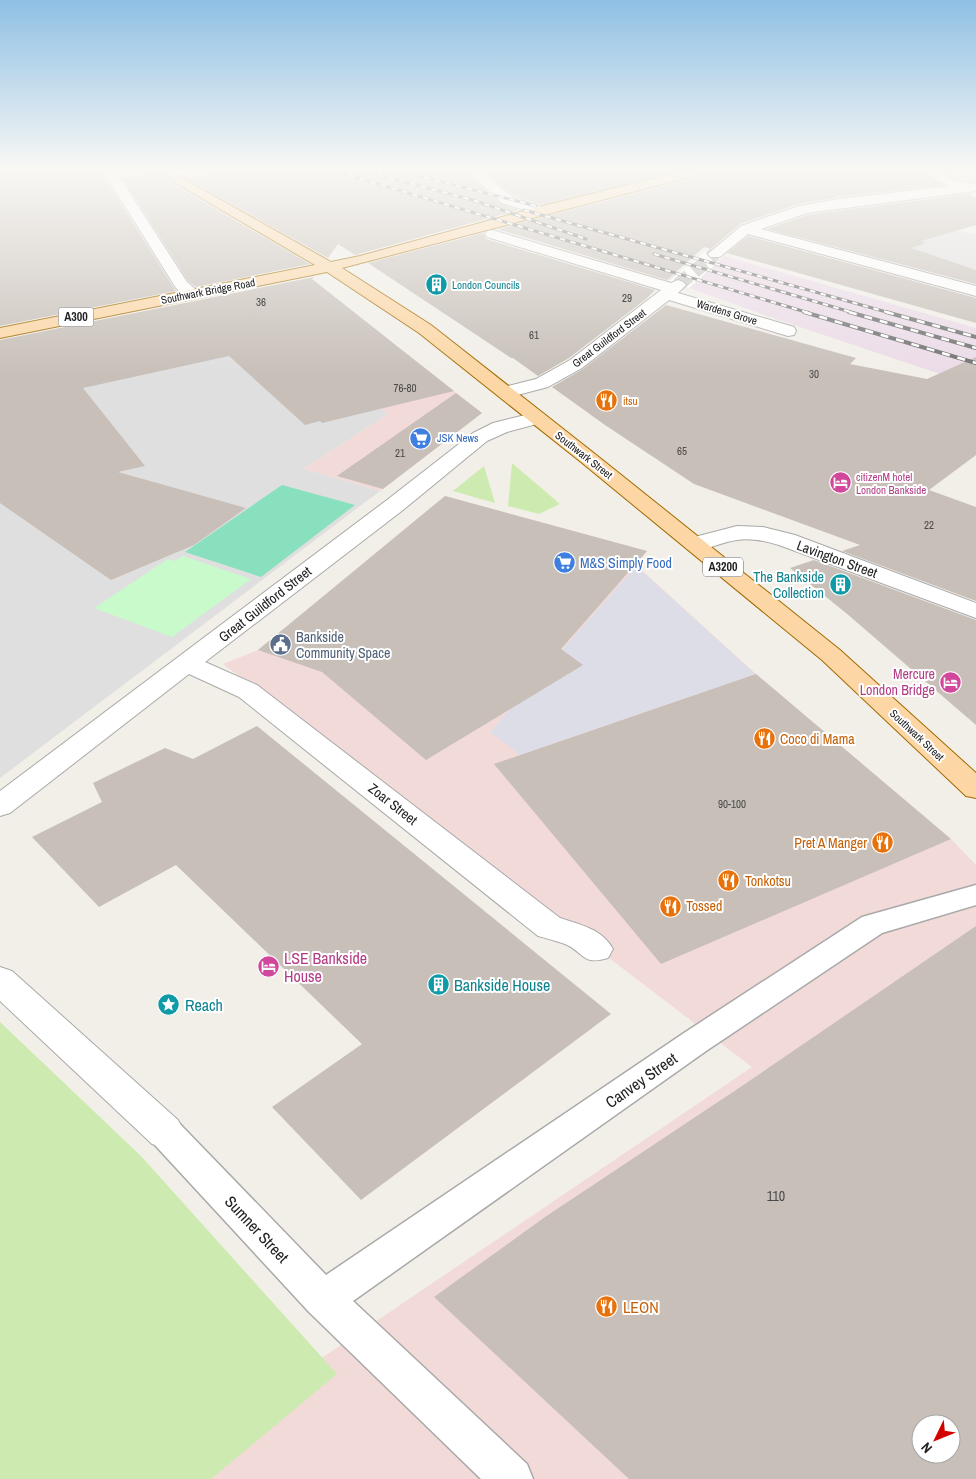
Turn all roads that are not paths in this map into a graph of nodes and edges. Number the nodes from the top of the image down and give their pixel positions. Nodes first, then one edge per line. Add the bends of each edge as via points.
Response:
1 (151, 238) edge
2 (280, 238) edge
3 (444, 238) edge
4 (505, 238) edge
5 (735, 238) edge
6 (779, 238) edge
7 (715, 254) tunnel mouth
8 (330, 267) junction
9 (673, 289) junction
10 (976, 291) edge
11 (194, 294) junction
12 (0, 332) edge
13 (788, 332) dead end
14 (506, 392) junction
15 (538, 418) junction
16 (695, 544) junction
17 (976, 611) edge
18 (187, 664) junction
19 (976, 789) edge
20 (0, 806) edge
21 (976, 896) edge
22 (596, 950) dead end
23 (0, 980) edge
24 (166, 1132) joint
25 (322, 1299) junction
26 (512, 1479) edge

1 - 11 street via 181,286
2 - 8 main road, Southwark Street / A3200
3 - 8 main road, Southwark Bridge Road / A300
4 - 9 street, Wardens Grove
5 - 7 street
6 - 10 street
8 - 11 main road, Southwark Bridge Road / A300
8 - 14 main road, Southwark Street / A3200 via 425,329
9 - 13 street, Wardens Grove
9 - 14 street, Great Guildford Street via 576,364 542,383
11 - 12 main road, Southwark Bridge Road / A300
14 - 15 main road, Southwark Street / A3200
15 - 16 main road, Southwark Street / A3200
15 - 18 street, Great Guildford Street via 503,426 480,437
16 - 17 street, Lavington Street via 737,533 763,534 787,540
16 - 19 main road, Southwark Street / A3200 via 831,655
18 - 20 street, Great Guildford Street
18 - 22 street, Zoar Street via 248,690 549,927 578,936
21 - 25 street, Canvey Street via 872,925 695,1042
23 - 24 street, Sumner Street
24 - 25 street, Sumner Street
25 - 26 street, Sumner Street

